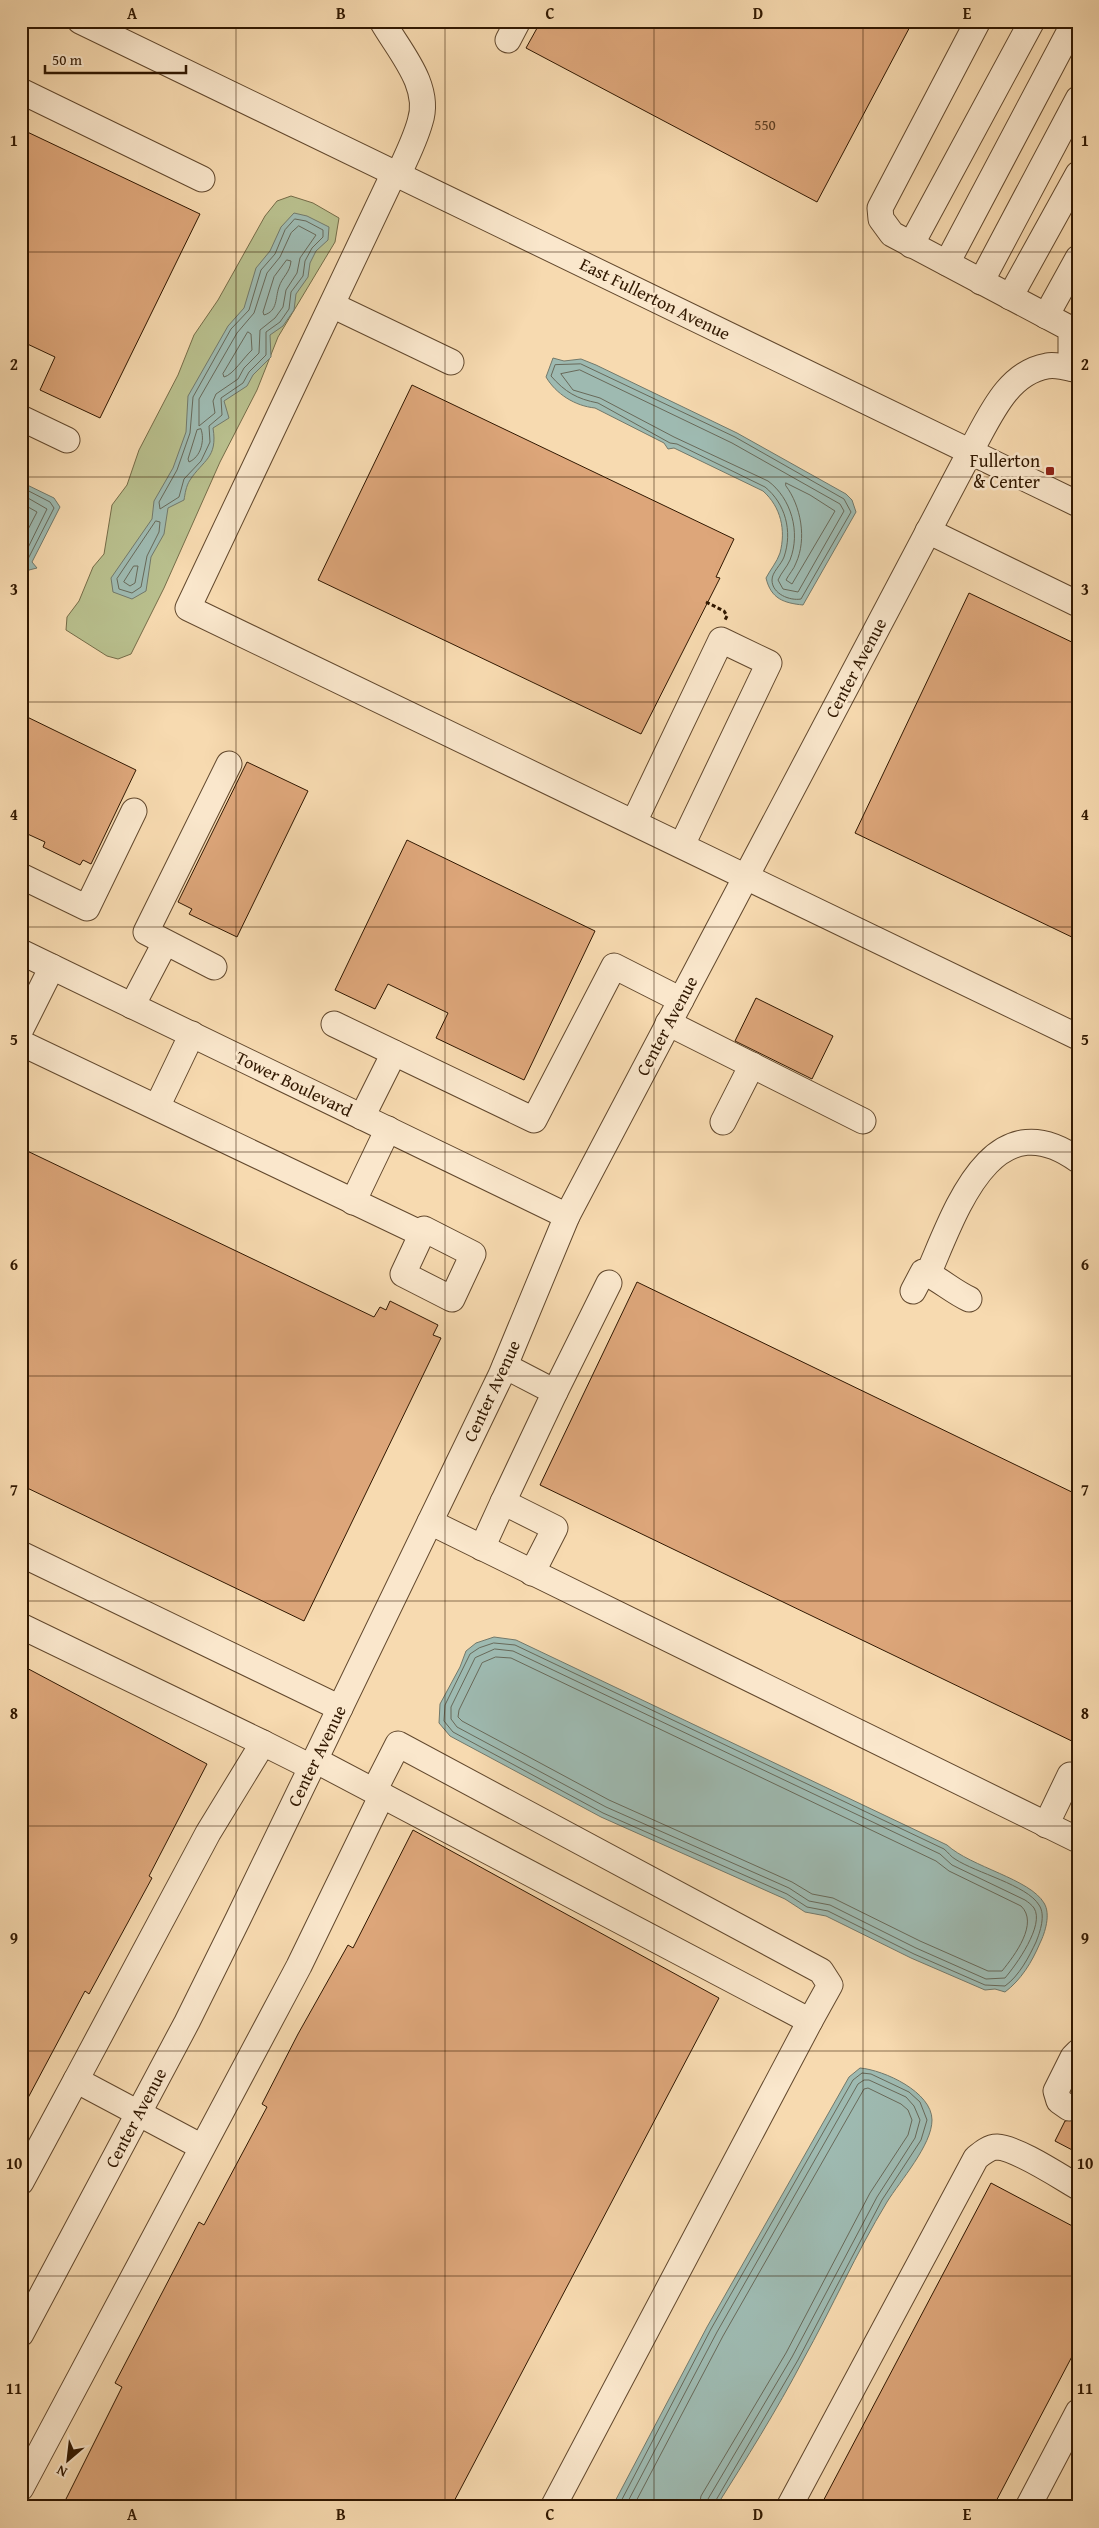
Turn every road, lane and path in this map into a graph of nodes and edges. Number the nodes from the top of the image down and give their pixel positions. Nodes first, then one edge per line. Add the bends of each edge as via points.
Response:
1 (80, 21) edge
2 (382, 21) edge
3 (978, 21) edge
4 (1032, 21) edge
5 (1075, 21) edge
6 (21, 91) edge
7 (1078, 99) edge
8 (396, 174) junction
9 (1078, 174) edge
10 (202, 179) dead end
11 (912, 244) junction
12 (1078, 258) edge
13 (946, 263) junction
14 (981, 282) junction
15 (1010, 297) junction
16 (332, 305) junction
17 (1046, 316) junction
18 (1074, 329) edge
19 (451, 362) dead end
20 (1074, 369) edge
21 (21, 418) edge
22 (67, 440) dead end
23 (970, 452) junction
24 (1078, 504) edge
25 (928, 531) junction
26 (1078, 604) edge
27 (228, 764) dead end
28 (134, 811) dead end
29 (634, 822) junction
30 (682, 845) junction
31 (21, 876) edge
32 (746, 877) junction
33 (165, 943) junction
34 (21, 952) edge
35 (52, 967) junction
36 (214, 967) dead end
37 (681, 1000) junction
38 (132, 1006) junction
39 (668, 1023) junction
40 (334, 1024) dead end
41 (21, 1029) edge
42 (192, 1034) junction
43 (1078, 1037) edge
44 (21, 1042) edge
45 (394, 1053) junction
46 (752, 1066) junction
47 (157, 1107) junction
48 (362, 1117) junction
49 (863, 1121) dead end
50 (723, 1122) dead end
51 (388, 1129) junction
52 (1078, 1160) edge
53 (353, 1202) junction
54 (567, 1216) junction
55 (422, 1234) dead end
56 (609, 1283) dead end
57 (969, 1299) dead end
58 (505, 1366) junction
59 (556, 1392) junction
60 (503, 1502) junction
61 (430, 1522) junction
62 (482, 1548) junction
63 (21, 1554) edge
64 (532, 1572) junction
65 (21, 1626) edge
66 (340, 1708) junction
67 (263, 1743) junction
68 (313, 1764) junction
69 (1078, 1778) edge
70 (378, 1793) junction
71 (1046, 1825) junction
72 (1078, 1840) edge
73 (810, 2021) junction
74 (1078, 2052) edge
75 (76, 2080) junction
76 (1069, 2108) dead end
77 (138, 2113) junction
78 (202, 2147) junction
79 (21, 2182) edge
80 (1078, 2187) edge
81 (21, 2334) edge
82 (1078, 2412) edge
83 (1071, 2440) edge
84 (21, 2488) edge
85 (21, 2502) edge
86 (30, 2507) edge
87 (553, 2507) edge
88 (789, 2507) edge
89 (1028, 2507) edge

1 - 8 street, East Fullerton Avenue
2 - 8 street via 422,92 421,121
3 - 11 street via 880,208 881,219 892,234
4 - 11 street
5 - 13 street
6 - 10 street
7 - 14 street
8 - 16 street
8 - 23 street, East Fullerton Avenue
9 - 15 street
11 - 13 street
12 - 17 street
13 - 14 street
14 - 15 street
15 - 17 street
16 - 19 street
16 - 29 street via 188,608
17 - 18 street
18 - 20 street
20 - 23 street, Center Avenue via 1048,365 1023,374 1002,396
21 - 22 street
23 - 24 street, East Fullerton Avenue
23 - 25 street, Center Avenue
25 - 26 street
25 - 32 street, Center Avenue
27 - 33 street via 146,932
28 - 31 street via 87,908
29 - 30 street
29 - 30 street via 721,640 769,664
30 - 32 street
32 - 37 street, Center Avenue
32 - 43 street
33 - 36 street
33 - 38 street
34 - 35 street, Tower Boulevard
35 - 38 street, Tower Boulevard
35 - 41 street
37 - 39 street, Center Avenue
37 - 45 street via 614,966 534,1120
38 - 42 street, Tower Boulevard
39 - 46 street
39 - 54 street, Center Avenue
40 - 45 street
42 - 47 street
42 - 48 street, Tower Boulevard
44 - 47 street
45 - 48 street
46 - 49 street
46 - 50 street
47 - 53 street
48 - 51 street, Tower Boulevard
51 - 53 street
51 - 54 street, Tower Boulevard
52 - 57 street via 1048,1146 1029,1142 1011,1144 982,1167 920,1282 946,1283 953,1291
53 - 55 street
54 - 58 street, Center Avenue
56 - 59 street
58 - 59 street
58 - 61 street, Center Avenue
59 - 60 street
60 - 62 street
60 - 64 street via 555,1528
61 - 62 street
61 - 66 street, Center Avenue
62 - 64 street
63 - 66 street
64 - 71 street
65 - 67 street
66 - 68 street, Center Avenue
67 - 68 street
67 - 75 street via 208,1832
68 - 70 street
68 - 77 street, Center Avenue via 191,2013
69 - 71 street via 1070,1775
70 - 73 street
70 - 73 street via 398,1744 821,1971 830,1985
70 - 78 street via 299,1966
71 - 72 street
73 - 87 street
74 - 76 street via 1056,2090 1059,2101
75 - 77 street
75 - 79 street
77 - 78 street
77 - 81 street, Center Avenue
78 - 84 street
80 - 88 street via 1018,2154 996,2147 976,2158
82 - 83 street
83 - 89 street
85 - 86 street

